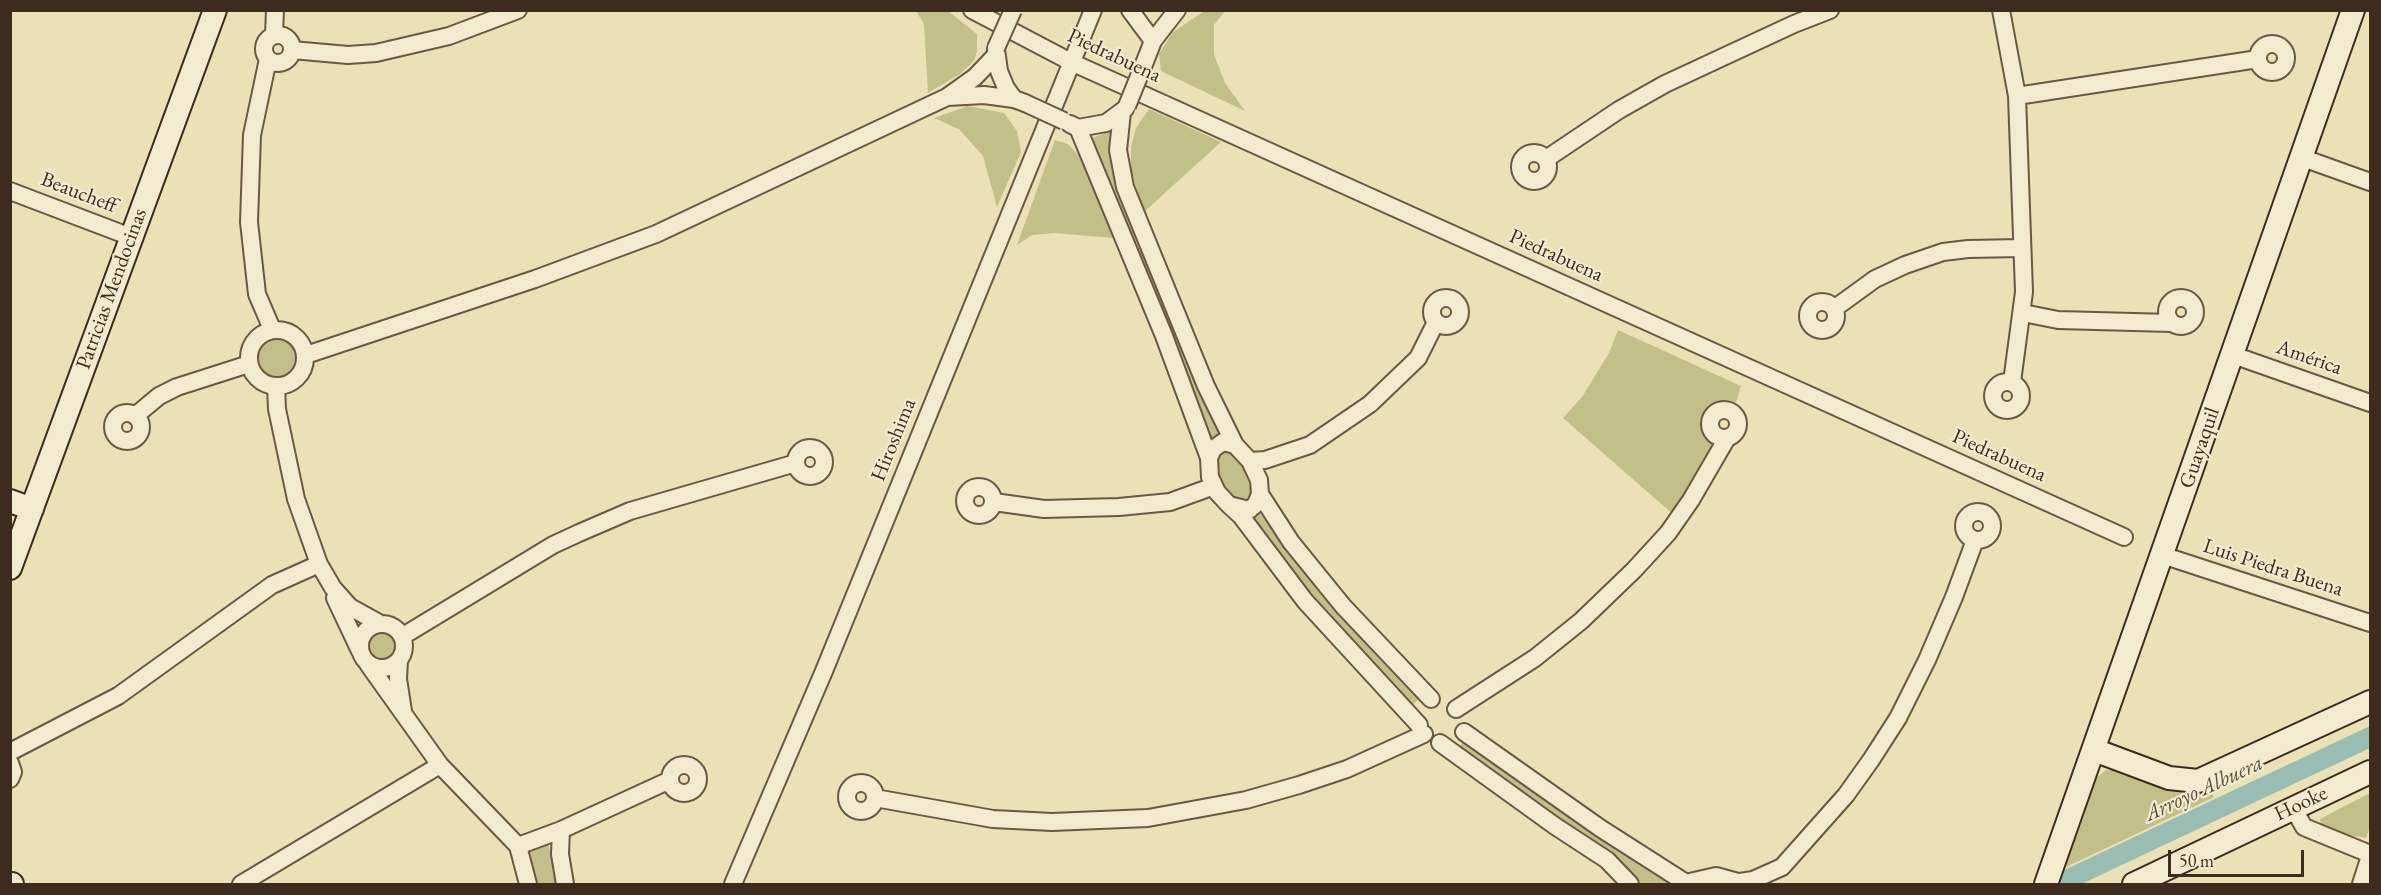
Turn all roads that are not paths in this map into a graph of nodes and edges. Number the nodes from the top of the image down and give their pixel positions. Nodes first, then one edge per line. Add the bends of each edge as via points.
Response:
1 (215, 10) edge
2 (275, 10) edge
3 (518, 10) edge
4 (972, 10) edge
5 (1013, 10) edge
6 (1093, 10) edge
7 (1130, 10) edge
8 (1177, 10) edge
9 (1830, 10) edge
10 (1989, 10) edge
11 (2001, 10) edge
12 (2354, 10) edge
13 (2005, 33) junction
14 (274, 35) junction
15 (1153, 41) junction
16 (292, 50) junction
17 (995, 52) junction
18 (268, 59) junction
19 (2258, 60) dead end
20 (1071, 62) junction
21 (2017, 96) junction
22 (947, 97) junction
23 (1019, 101) junction
24 (1124, 109) junction
25 (1071, 125) junction
26 (2303, 158) junction
27 (1546, 159) dead end
28 (2370, 182) edge
29 (10, 190) edge
30 (131, 237) junction
31 (2022, 248) junction
32 (1835, 308) dead end
33 (2023, 313) junction
34 (1436, 322) dead end
35 (2171, 323) dead end
36 (272, 330) junction
37 (306, 355) junction
38 (2233, 355) junction
39 (249, 364) junction
40 (2012, 382) dead end
41 (276, 386) junction
42 (2370, 403) edge
43 (135, 416) dead end
44 (1727, 438) dead end
45 (1235, 445) junction
46 (1209, 458) junction
47 (1250, 461) junction
48 (796, 463) dead end
49 (1214, 486) junction
50 (1260, 494) junction
51 (10, 501) edge
52 (994, 502) dead end
53 (1229, 505) junction
54 (32, 509) junction
55 (2124, 537) dead end
56 (1975, 540) dead end
57 (2162, 555) junction
58 (319, 564) junction
59 (10, 568) edge
60 (333, 588) junction
61 (379, 623) junction
62 (2370, 623) edge
63 (403, 636) junction
64 (364, 658) junction
65 (399, 660) junction
66 (1431, 699) junction
67 (2370, 702) edge
68 (1456, 709) junction
69 (404, 714) junction
70 (1422, 730) junction
71 (1464, 732) junction
72 (1440, 743) junction
73 (2094, 750) junction
74 (10, 752) edge
75 (10, 763) edge
76 (440, 765) junction
77 (2370, 772) edge
78 (10, 778) edge
79 (670, 780) dead end
80 (875, 798) dead end
81 (2293, 807) junction
82 (561, 830) junction
83 (518, 846) junction
84 (2370, 855) edge
85 (1782, 867) junction
86 (1743, 883) edge
87 (1684, 884) edge
88 (241, 885) edge
89 (528, 885) edge
90 (565, 885) edge
91 (733, 885) edge
92 (1630, 885) edge
93 (1777, 885) edge
94 (2046, 885) edge
95 (2134, 885) edge
96 (2361, 885) edge

1 - 30 street, Patricias Mendocinas
2 - 14 street
3 - 16 street via 449,36 376,53
4 - 20 street, Piedrabuena
5 - 17 street, bridge
6 - 20 street, Hiroshima
7 - 15 street
8 - 15 street
9 - 27 street via 1665,84
10 - 13 street
11 - 13 street
12 - 26 street, Guayaquil
13 - 21 street
14 - 16 street via 287,38
14 - 18 street via 264,46
15 - 24 street, bridge
16 - 18 street via 285,61 276,63
17 - 22 street via 975,77
17 - 23 street via 1006,88
18 - 36 street via 252,135 249,222 257,294
19 - 21 street
20 - 55 street, Piedrabuena
20 - 91 street, Hiroshima
21 - 31 street
22 - 23 street via 984,95
22 - 37 street via 703,213 602,256
23 - 25 street, bridge
24 - 25 street via 1106,123
24 - 45 street via 1118,150 1125,187 1206,386
25 - 46 street via 1164,336
26 - 28 street
26 - 38 street, Guayaquil
29 - 30 street, Beaucheff
30 - 54 street, Patricias Mendocinas
31 - 32 street via 1943,252 1905,264 1875,279
31 - 33 street
33 - 35 street via 2058,321
33 - 40 street
34 - 47 street via 1418,358 1370,404 1310,445
36 - 37 street via 290,332
36 - 39 street via 256,339
37 - 41 street via 295,380
38 - 42 street, América
38 - 57 street, Guayaquil
39 - 41 street via 259,380
39 - 43 street via 177,387
41 - 58 street via 277,409 296,499
44 - 68 street via 1668,533 1634,570 1535,658
45 - 46 street via 1222,442
45 - 47 street
46 - 49 street
47 - 50 street via 1259,480
48 - 63 street via 630,511 579,533
49 - 52 street via 1170,502 1119,507 1044,509
49 - 53 street
50 - 53 street via 1249,510
50 - 66 street via 1291,542 1342,606
51 - 54 street
53 - 70 street via 1305,601
54 - 59 street, Patricias Mendocinas
56 - 85 street via 1954,597 1898,718 1846,795
57 - 62 street, Luis Piedra Buena
57 - 73 street, Guayaquil
58 - 60 street
58 - 74 street via 272,585 118,696
60 - 61 street via 358,613
60 - 64 street
61 - 63 street via 393,626
61 - 64 street via 365,630 361,637
63 - 65 street via 405,648
64 - 65 street via 381,668
64 - 69 street
65 - 69 street
66 - 68 street
66 - 70 street via 1423,705 1419,716
67 - 73 street via 2198,781 2169,778
68 - 71 street
69 - 76 street
70 - 72 street
70 - 80 street via 1347,769 1299,785 1206,809 1148,818 1062,822 993,819
71 - 72 street via 1458,741
71 - 87 street
72 - 92 street via 1607,860
73 - 94 street, Guayaquil
75 - 78 street
76 - 83 street
76 - 88 street
77 - 81 street, Hooke
79 - 82 street
81 - 84 street via 2304,827
81 - 95 street, Hooke
82 - 83 street
82 - 90 street
83 - 89 street
84 - 96 street
85 - 86 street
85 - 93 street
86 - 87 street via 1716,876

